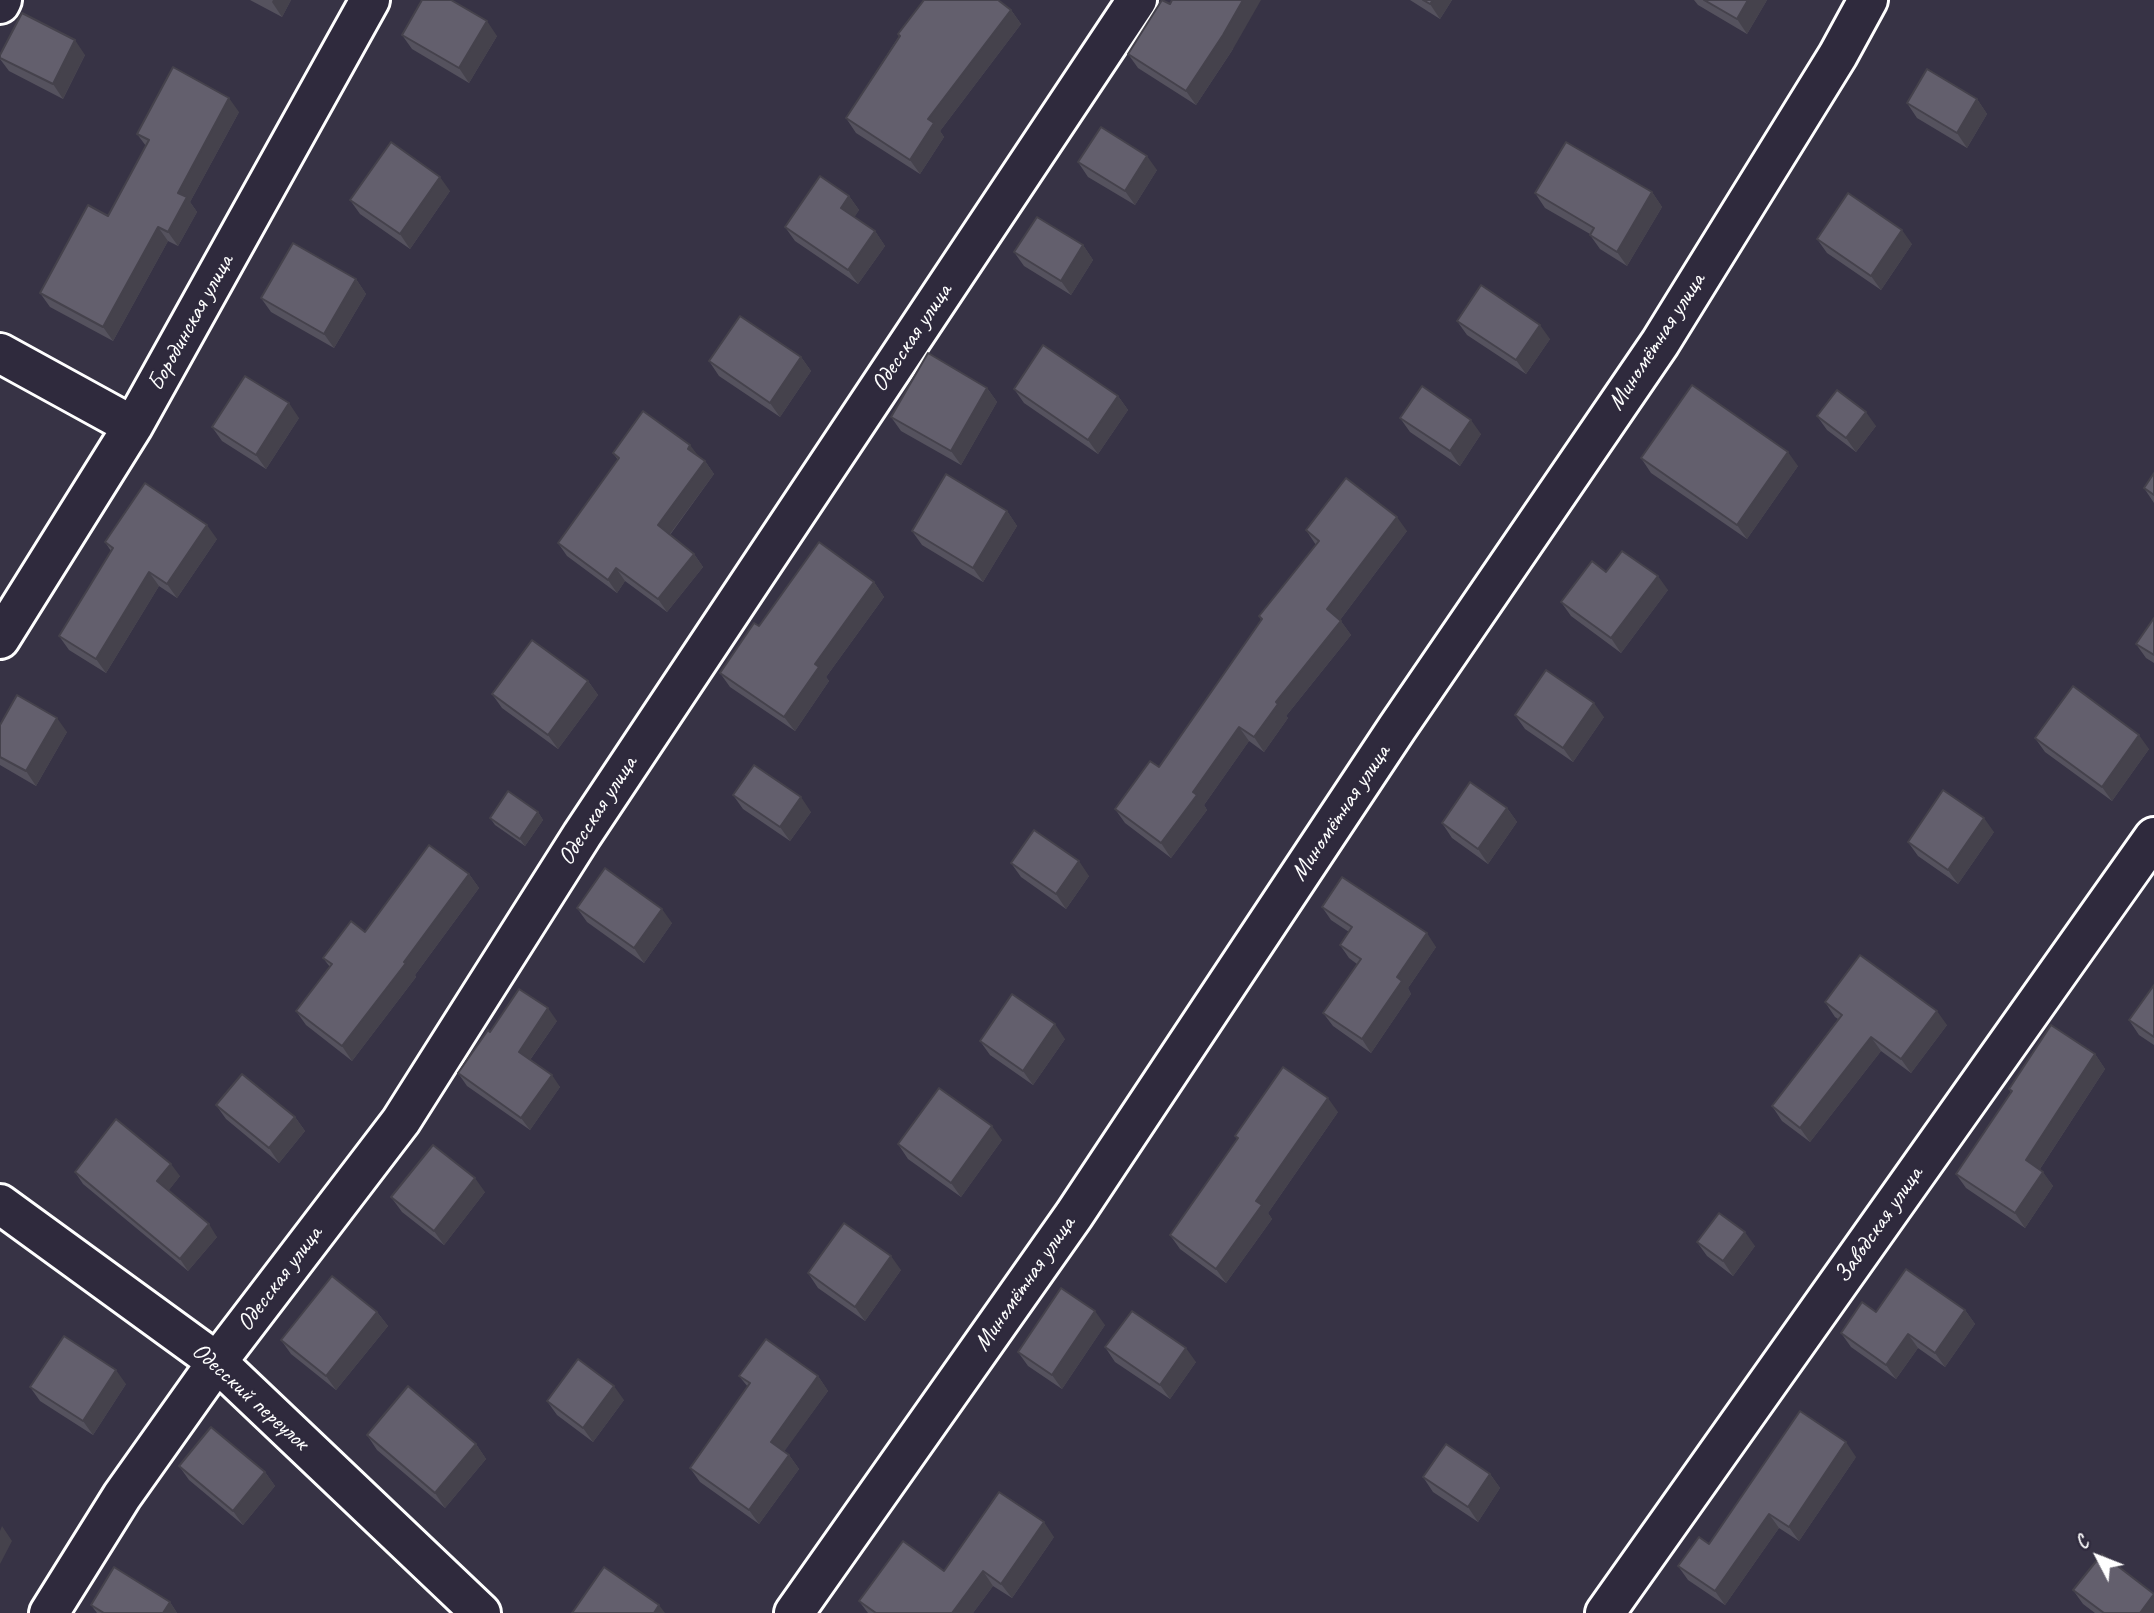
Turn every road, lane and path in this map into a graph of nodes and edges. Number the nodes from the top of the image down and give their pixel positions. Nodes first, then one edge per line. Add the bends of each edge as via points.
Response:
1 (370, 0) edge
2 (1137, 0) edge
3 (1868, 0) edge
4 (0, 353) edge
5 (133, 426) junction
6 (0, 639) edge
7 (2154, 837) edge
8 (0, 1205) edge
9 (217, 1362) junction
10 (49, 1613) edge
11 (481, 1613) edge
12 (794, 1613) edge
13 (1605, 1613) edge

1 - 5 street, Бородинская улица
2 - 9 street, Одесская улица via 582,835 401,1121
3 - 12 street, Миномётная улица via 1660,343 1074,1214
4 - 5 street
5 - 6 street, Бородинская улица
7 - 13 street, Заводская улица
8 - 9 street, Одесский переулок
9 - 10 street, Одесская улица via 122,1496
9 - 11 street, Одесский переулок

